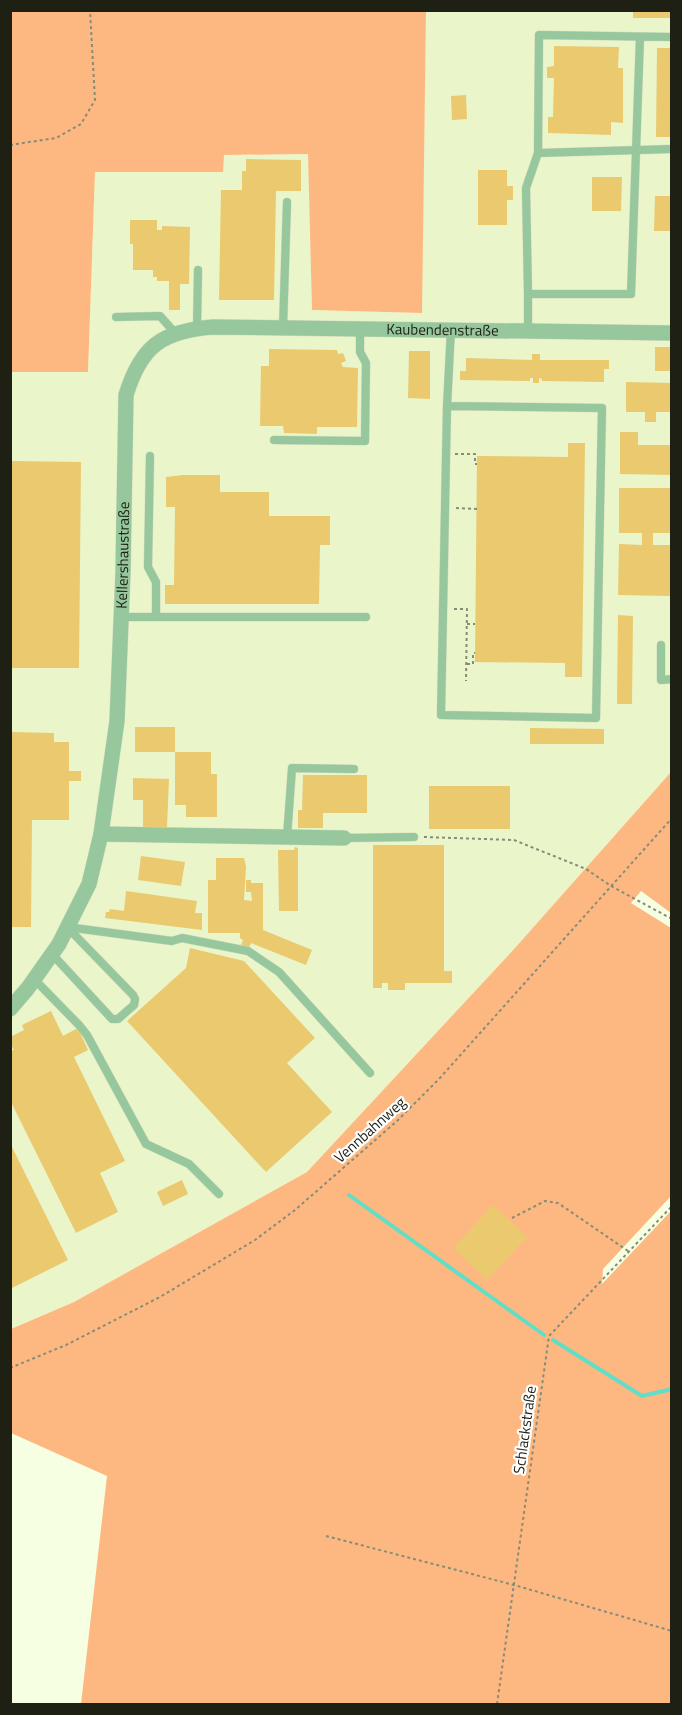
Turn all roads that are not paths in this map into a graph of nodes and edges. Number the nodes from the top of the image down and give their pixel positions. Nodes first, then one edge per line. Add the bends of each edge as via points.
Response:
1 (640, 37) junction
2 (672, 37) edge
3 (672, 149) edge
4 (635, 150) junction
5 (538, 153) junction
6 (287, 202) dead end
7 (198, 270) dead end
8 (528, 294) junction
9 (116, 317) dead end
10 (205, 328) junction
11 (283, 328) junction
12 (360, 328) junction
13 (451, 329) junction
14 (528, 331) junction
15 (672, 333) edge
16 (176, 334) junction
17 (447, 406) junction
18 (274, 440) dead end
19 (150, 456) dead end
20 (366, 616) dead end
21 (121, 617) junction
22 (156, 617) junction
23 (661, 645) dead end
24 (672, 680) edge
25 (354, 769) dead end
26 (101, 834) junction
27 (287, 837) junction
28 (414, 837) road end
29 (344, 838) joint
30 (67, 927) junction
31 (52, 954) junction
32 (34, 979) junction
33 (10, 1009) edge
34 (370, 1073) dead end
35 (219, 1194) dead end

1 - 2 lane
1 - 4 lane
1 - 5 lane via 539,35
3 - 4 lane
4 - 5 lane
4 - 8 lane via 631,294
5 - 8 lane via 526,188
6 - 11 lane
7 - 10 lane
8 - 14 lane
9 - 16 lane via 160,316
10 - 11 street, Kaubendenstraße
10 - 16 street, Kellershaustraße
11 - 12 street, Kaubendenstraße
12 - 13 street, Kaubendenstraße
12 - 18 lane via 360,352 366,363 365,441
13 - 14 street, Kaubendenstraße
13 - 17 lane
14 - 15 street, Kaubendenstraße
16 - 21 street, Kellershaustraße via 147,351 134,371 126,395
17 - 17 lane via 441,716 596,718 602,408
19 - 22 lane via 148,567 156,582
20 - 22 lane
21 - 22 lane
21 - 26 street, Kellershaustraße via 117,722
23 - 24 lane via 662,680
25 - 27 lane via 292,768
26 - 27 street
26 - 30 street, Kellershaustraße via 89,884
27 - 29 street
28 - 29 lane
30 - 31 street, Kellershaustraße
30 - 31 lane via 133,995 134,1005 118,1019 112,1019
30 - 34 lane via 172,941 182,938 248,951 279,972
31 - 32 street, Kellershaustraße
32 - 33 street, Kellershaustraße
32 - 35 lane via 87,1035 146,1144 189,1164

